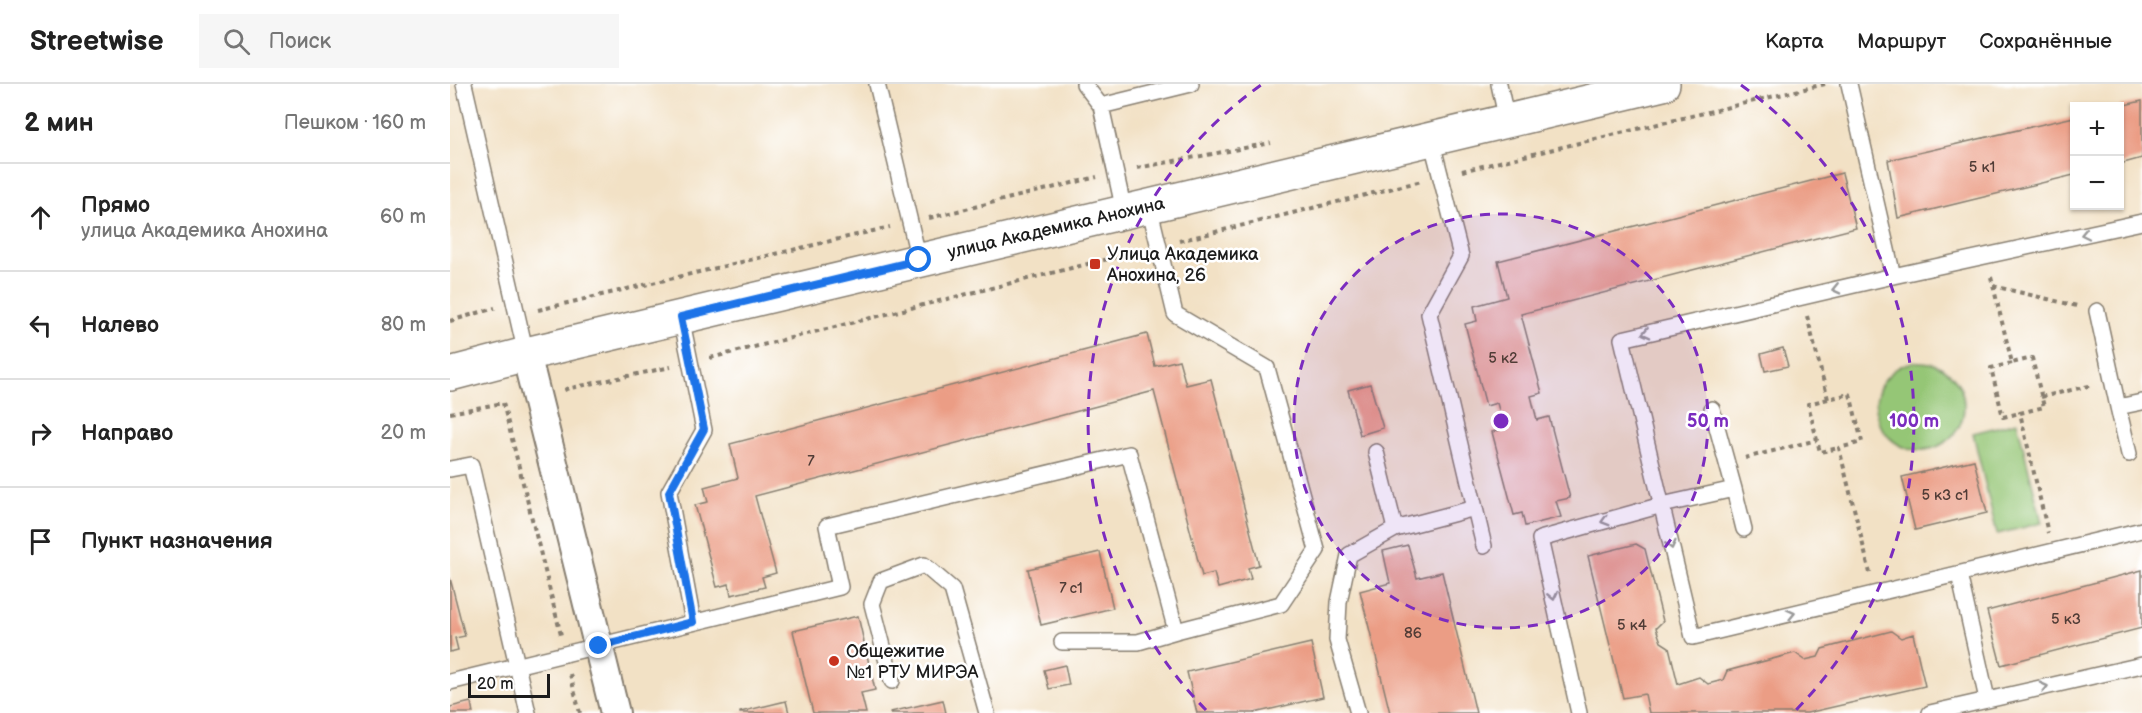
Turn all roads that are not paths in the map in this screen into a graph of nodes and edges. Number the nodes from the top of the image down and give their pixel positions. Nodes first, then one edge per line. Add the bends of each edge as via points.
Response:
1 (464, 84) edge
2 (877, 84) edge
3 (1084, 84) edge
4 (1191, 84) edge
5 (1499, 84) edge
6 (1663, 84) edge
7 (1848, 84) edge
8 (1101, 106) junction
9 (1508, 121) junction
10 (1431, 139) junction
11 (1137, 209) junction
12 (2142, 222) edge
13 (919, 260) junction
14 (1893, 276) junction
15 (2097, 311) road end
16 (681, 317) junction
17 (526, 354) junction
18 (450, 374) edge
19 (2142, 402) edge
20 (2118, 407) junction
21 (1712, 410) dead end
22 (1376, 452) dead end
23 (2129, 454) dead end
24 (450, 469) edge
25 (1734, 489) junction
26 (1662, 505) junction
27 (1475, 508) junction
28 (1395, 529) junction
29 (1744, 529) dead end
30 (2142, 530) edge
31 (1484, 546) dead end
32 (1959, 574) junction
33 (693, 622) junction
34 (1176, 632) junction
35 (1062, 642) dead end
36 (599, 646) junction
37 (2142, 665) edge
38 (517, 666) junction
39 (892, 681) dead end
40 (450, 682) edge
41 (1987, 699) junction
42 (528, 713) edge
43 (615, 713) edge
44 (987, 713) edge
45 (1358, 713) edge
46 (1580, 713) edge
47 (1930, 713) edge

1 - 17 lane
2 - 13 lane
3 - 8 lane
4 - 8 lane
5 - 9 lane
6 - 9 street, улица Академика Анохина
7 - 14 lane
8 - 11 lane
9 - 10 street, улица Академика Анохина
10 - 11 street, улица Академика Анохина
10 - 27 lane via 1461,256 1429,314
11 - 13 street, улица Академика Анохина
11 - 34 lane via 1158,247 1175,314 1267,368 1317,550 1281,604
12 -> 14 lane
13 - 16 street, улица Академика Анохина
14 -> 26 lane via 1622,339
15 - 20 lane
16 - 17 street, улица Академика Анохина
16 - 33 lane via 704,429 669,492
17 - 18 street, улица Академика Анохина
17 - 36 street
19 - 20 lane
20 - 23 lane
21 - 25 lane
22 - 28 lane
24 - 38 lane via 471,465
25 - 26 lane
25 - 29 lane
26 -> 32 lane via 1693,637
26 -> 46 lane via 1539,539
27 - 28 lane
27 - 31 lane
28 - 45 lane via 1349,555 1337,640
30 - 32 lane
32 - 41 lane
33 - 34 lane via 840,587 827,526 1129,454
33 - 36 lane
34 - 35 lane via 1138,642
36 - 38 lane
36 - 43 street
41 -> 37 lane
38 - 40 lane
38 - 42 lane
39 - 44 lane via 872,604 881,581 924,565 952,590
41 - 47 lane

